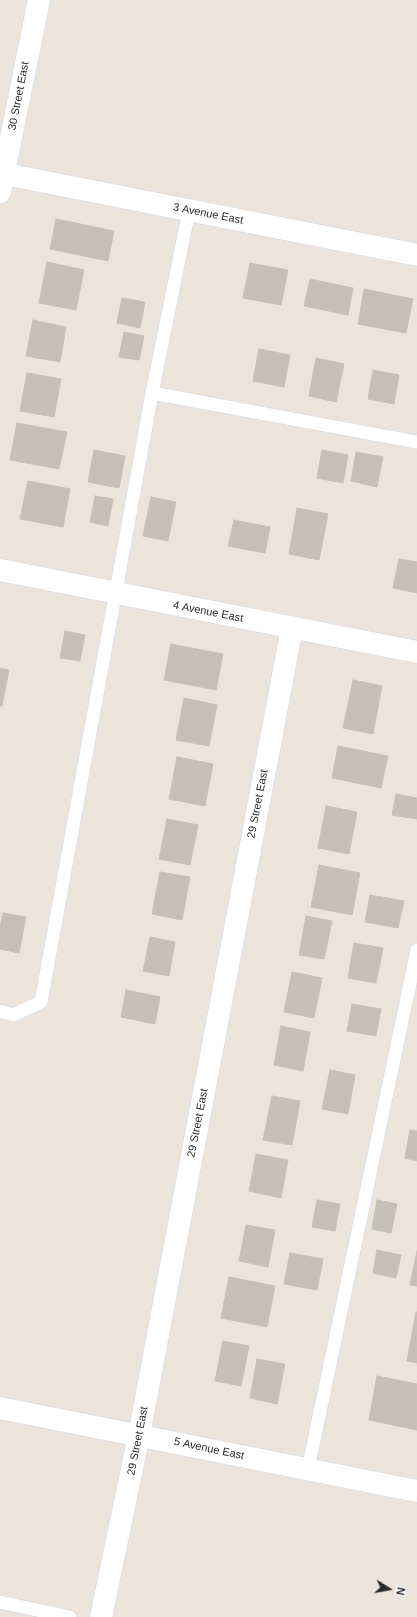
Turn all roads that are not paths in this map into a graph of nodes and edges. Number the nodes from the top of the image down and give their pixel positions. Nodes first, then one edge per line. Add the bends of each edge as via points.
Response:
1 (39, 0) edge
2 (1, 179) edge
3 (190, 211) junction
4 (417, 255) edge
5 (152, 393) junction
6 (417, 442) edge
7 (0, 570) edge
8 (116, 594) junction
9 (292, 628) junction
10 (417, 652) edge
11 (417, 950) edge
12 (0, 1011) edge
13 (0, 1408) edge
14 (139, 1435) junction
15 (308, 1469) junction
16 (417, 1491) edge
17 (0, 1602) edge
18 (70, 1617) edge
19 (101, 1617) edge

1 - 2 street, 30 Street East
2 - 3 street, 3 Avenue East
3 - 4 street, 3 Avenue East
3 - 5 lane
5 - 6 lane
5 - 8 lane
7 - 8 street, 4 Avenue East
8 - 9 street, 4 Avenue East
8 - 12 lane via 41,1002 13,1015
9 - 10 street, 4 Avenue East
9 - 14 street, 29 Street East
11 - 15 lane
13 - 14 street, 5 Avenue East
14 - 15 street, 5 Avenue East
14 - 19 street, 29 Street East
15 - 16 street, 5 Avenue East
17 - 18 lane

